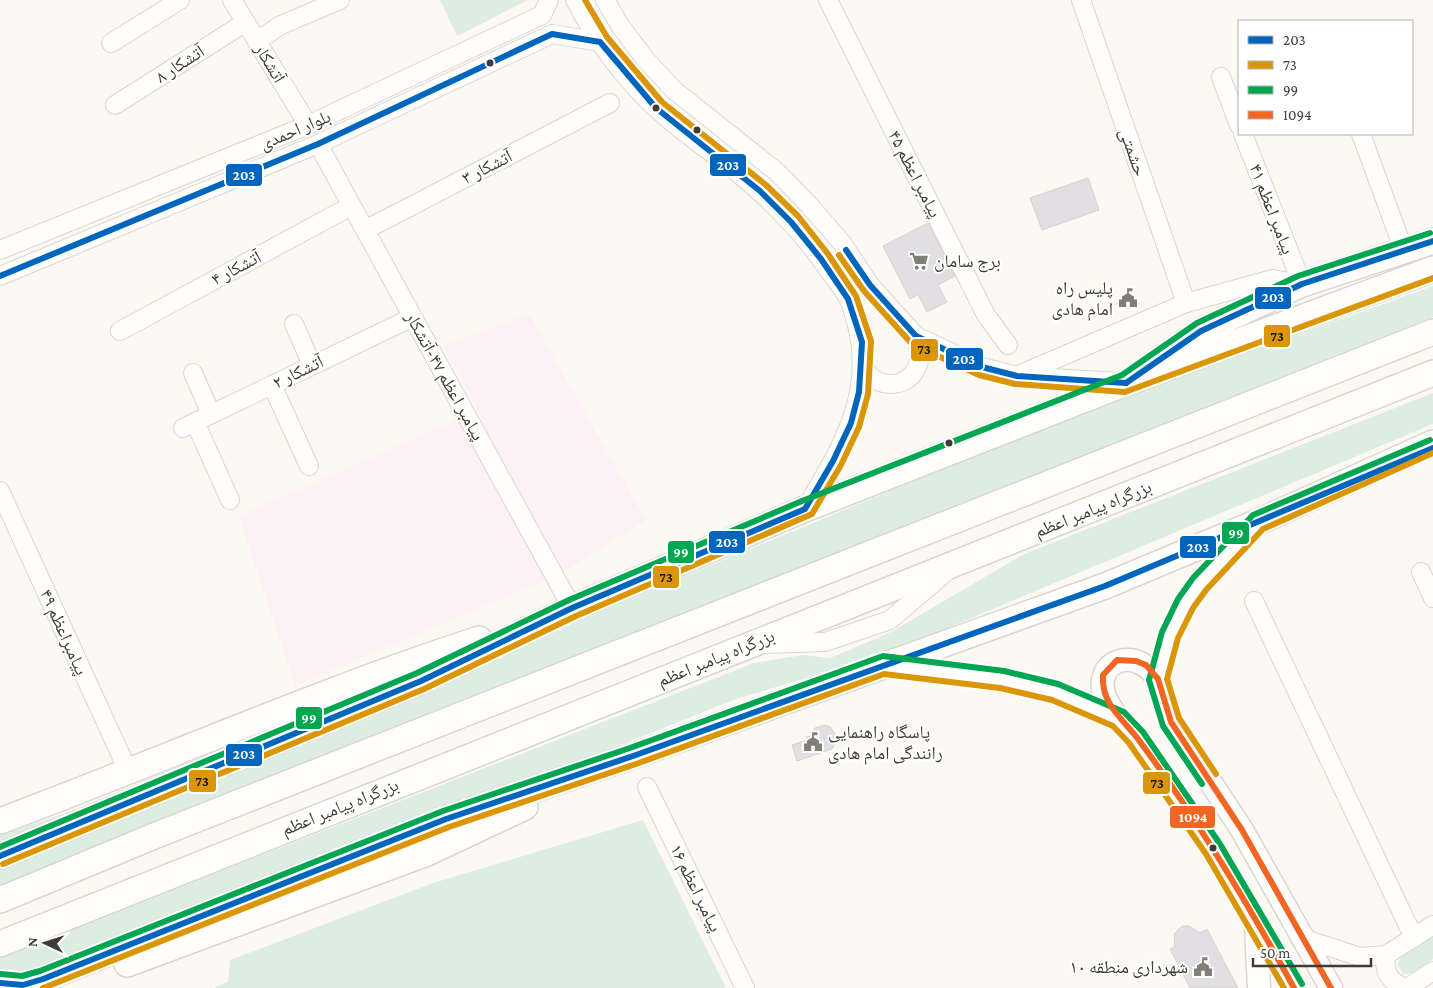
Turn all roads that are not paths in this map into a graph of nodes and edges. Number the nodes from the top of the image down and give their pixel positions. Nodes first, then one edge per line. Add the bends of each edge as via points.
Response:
1 (180, 0) edge
2 (232, 0) edge
3 (340, 0) edge
4 (575, 0) edge
5 (605, 0) edge
6 (828, 0) edge
7 (1081, 0) edge
8 (546, 7) edge
9 (246, 22) junction
10 (552, 34) junction
11 (257, 41) junction
12 (600, 42) junction
13 (112, 43) dead end
14 (1221, 77) dead end
15 (610, 103) dead end
16 (115, 105) dead end
17 (1238, 122) edge
18 (308, 125) junction
19 (1243, 135) edge
20 (1361, 135) edge
21 (318, 144) junction
22 (352, 206) junction
23 (365, 230) junction
24 (1433, 241) edge
25 (0, 250) edge
26 (1404, 251) junction
27 (1433, 269) edge
28 (0, 276) edge
29 (1302, 284) junction
30 (1186, 303) junction
31 (413, 317) junction
32 (294, 324) dead end
33 (120, 331) dead end
34 (1433, 332) edge
35 (916, 336) junction
36 (1008, 345) dead end
37 (862, 362) junction
38 (312, 365) junction
39 (193, 373) dead end
40 (1433, 373) edge
41 (1016, 376) junction
42 (1126, 383) junction
43 (272, 385) junction
44 (211, 414) junction
45 (1433, 443) edge
46 (1433, 448) edge
47 (1392, 464) junction
48 (309, 466) dead end
49 (0, 491) edge
50 (230, 500) dead end
51 (805, 509) junction
52 (1258, 522) junction
53 (1421, 572) dead end
54 (1433, 598) edge
55 (1254, 601) dead end
56 (572, 608) junction
57 (883, 665) junction
58 (1158, 679) junction
59 (1118, 719) junction
60 (633, 756) junction
61 (129, 773) junction
62 (647, 787) dead end
63 (0, 821) edge
64 (0, 856) edge
65 (0, 900) edge
66 (1256, 922) junction
67 (1433, 925) edge
68 (1305, 938) junction
69 (1414, 938) junction
70 (0, 944) edge
71 (1386, 954) junction
72 (1433, 971) edge
73 (0, 984) edge
74 (63, 988) edge
75 (745, 988) edge
76 (1259, 988) edge
77 (1294, 988) edge
78 (1331, 988) edge
79 (1407, 988) edge

1 - 13 street
2 - 9 street, آتشکار
3 - 11 street via 280,25
4 - 12 street
5 - 35 street via 646,60 674,90 777,172 810,205 870,285
6 - 36 street, پیامبر اعظم ۴۵ via 986,315
7 - 30 street, حشمتی
8 - 10 street
8 - 18 street, بلوار احمدی
9 - 11 street, آتشکار
9 - 16 street, آتشکار ۸
10 - 12 street
10 - 21 street, بلوار احمدی
11 - 18 street, آتشکار
12 - 37 street via 656,108 760,192 821,259 848,299 862,342
14 - 17 street
15 - 23 street, آتشکار ۳
18 - 25 street, بلوار احمدی
19 - 29 street, پیامبر اعظم ۴۱
20 - 26 street
21 - 22 street, پیامبر اعظم ۴۷-آتشکار
21 - 28 street, بلوار احمدی
22 - 23 street, پیامبر اعظم ۴۷-آتشکار
22 - 33 street, آتشکار ۴
23 - 31 street, پیامبر اعظم ۴۷-آتشکار
24 - 26 highway
26 - 29 highway
27 - 42 highway
29 - 30 street via 1273,279
29 - 42 highway via 1201,331
30 - 41 street
31 - 38 street, آتشکار ۲
31 - 56 street, پیامبر اعظم ۴۷-آتشکار
32 - 38 street
34 - 65 highway via 154,836
35 - 37 street via 920,353 917,367 908,379 895,384 881,383 869,375
35 - 41 street via 982,367
37 - 51 street via 851,423
38 - 43 street, آتشکار ۲
39 - 44 street
40 - 70 highway, بزرگراه پیامبر اعظم
41 - 42 street
42 - 51 highway
43 - 44 street, آتشکار ۲
43 - 48 street
44 - 50 street, آتشکار ۲ via 189,425
45 - 47 highway
46 - 47 highway
47 - 52 highway
49 - 61 street, پیامبراعظم ۴۹
51 - 56 highway
52 - 57 highway via 1105,586
52 - 58 main road via 1199,584 1185,604 1170,635
53 - 54 street
55 - 69 street
56 - 61 highway via 404,664
56 - 64 highway via 421,682
57 - 59 main road via 1009,681 1055,692
57 - 60 highway
58 - 59 main road via 1146,665 1136,661 1117,660 1109,667 1103,675 1103,693
58 - 68 main road via 1171,722 1242,830
59 - 66 main road via 1136,737 1212,848
60 - 73 highway via 446,819 43,979 23,985
60 - 74 highway via 427,853
61 - 63 highway
62 - 75 street, پیامبر اعظم ۱۶
66 - 76 main road
66 - 77 main road
67 - 69 street
68 - 71 street via 1360,957
68 - 78 main road
69 - 71 street
71 - 79 street via 1389,976
72 - 79 street

